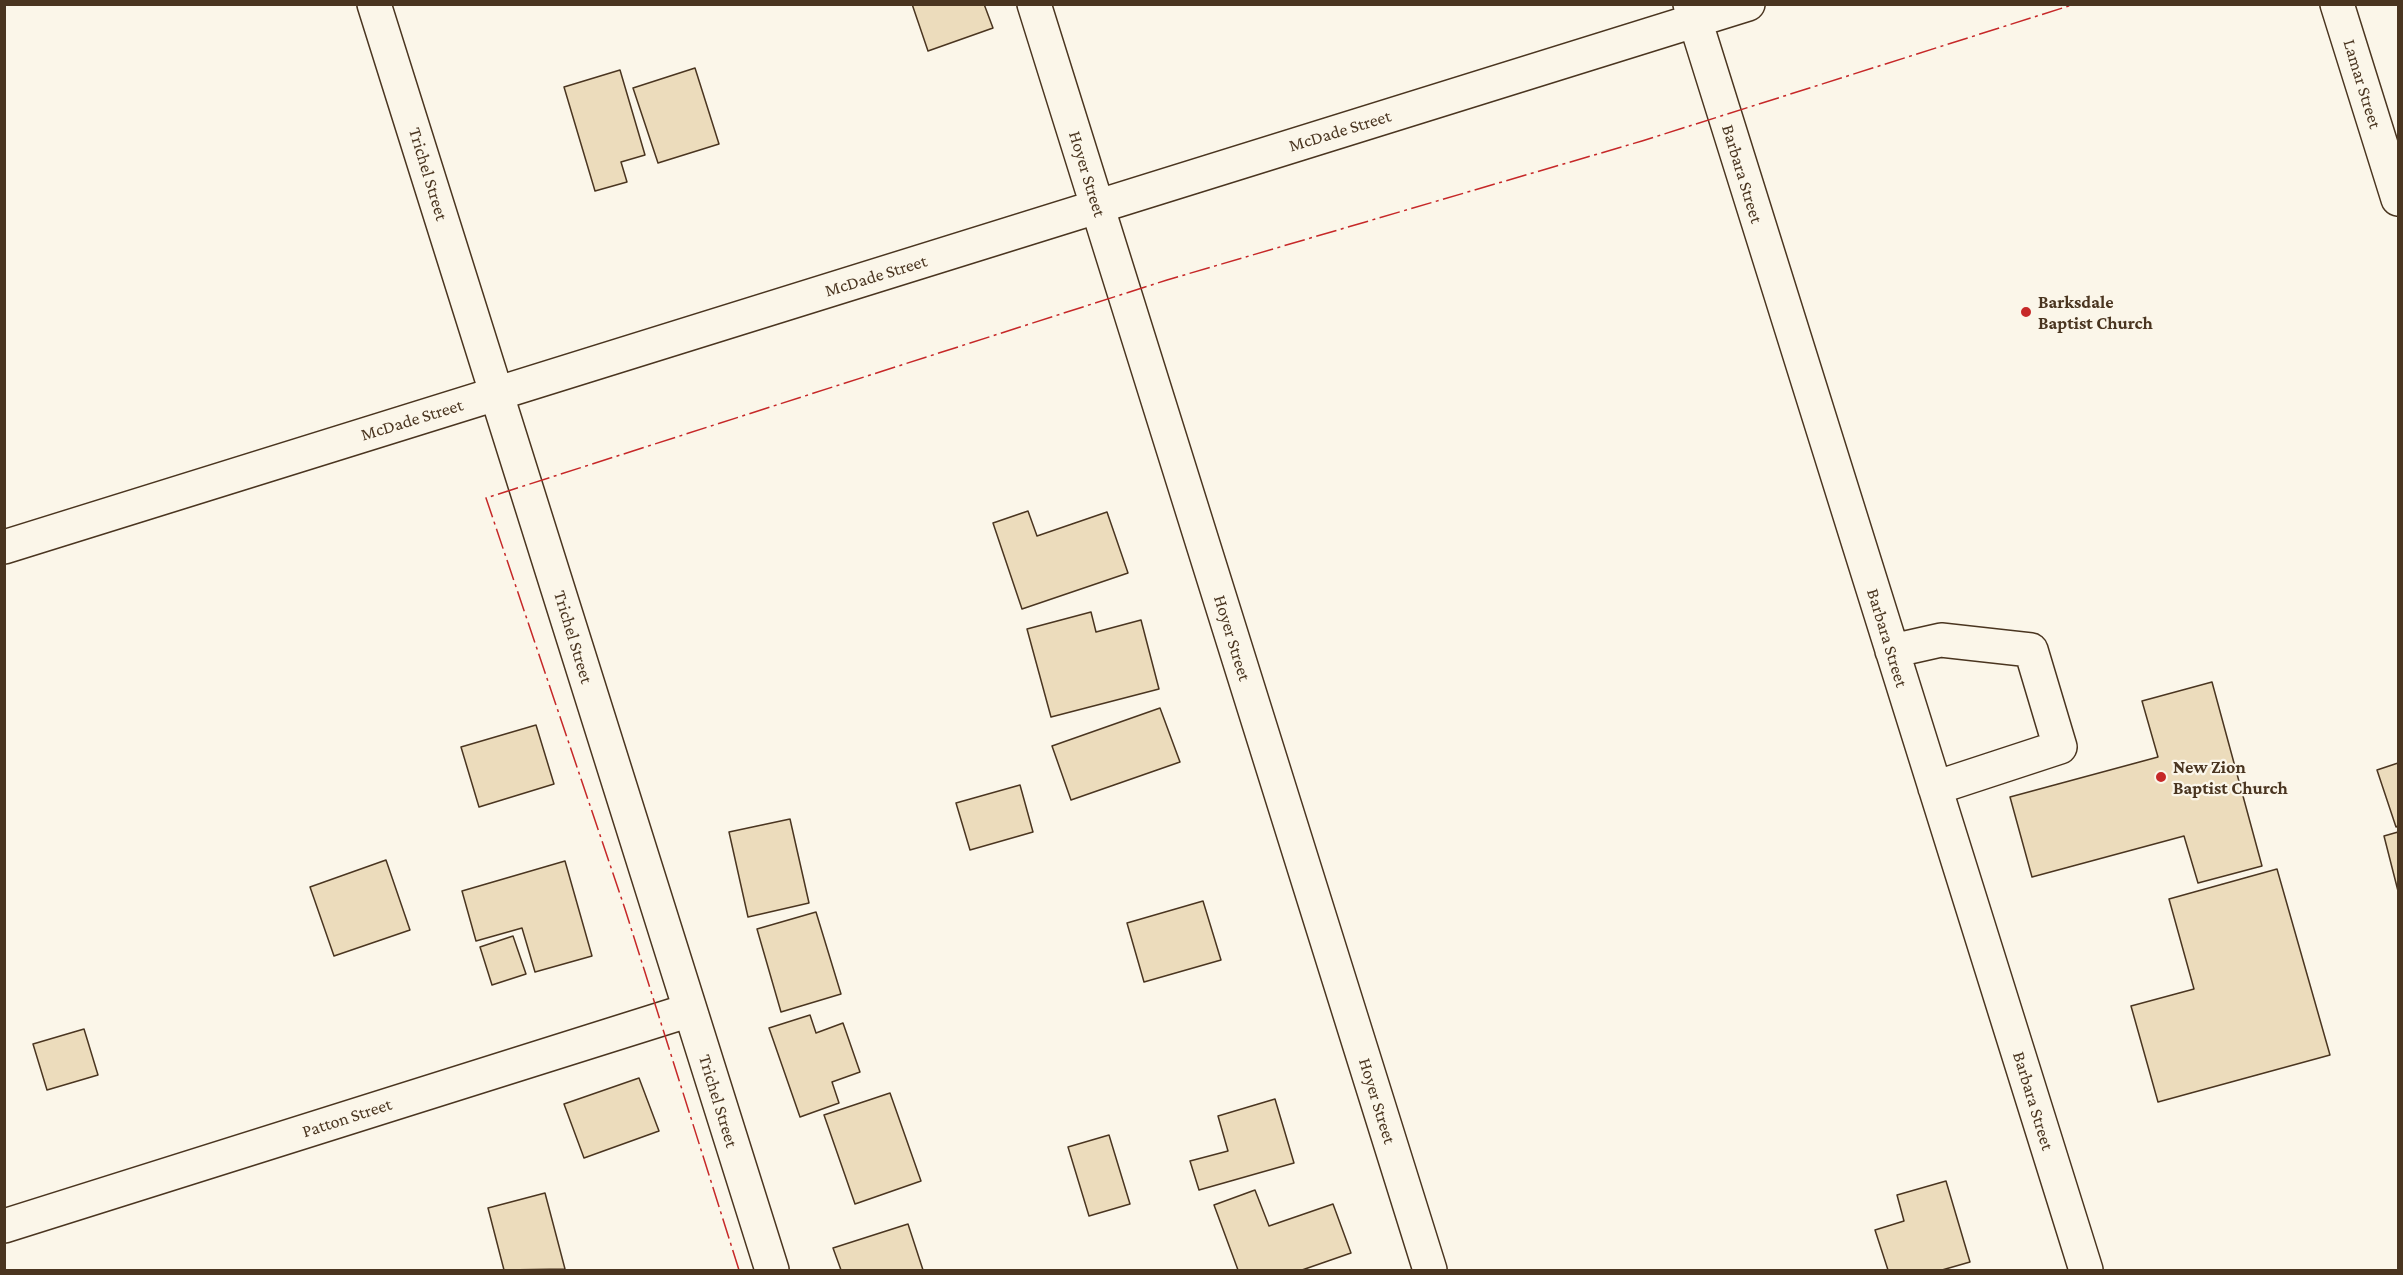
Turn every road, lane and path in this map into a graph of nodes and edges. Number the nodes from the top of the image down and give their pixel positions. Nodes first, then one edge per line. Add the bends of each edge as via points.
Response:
1 (374, 4) edge
2 (1034, 4) edge
3 (1748, 4) edge
4 (2337, 4) edge
5 (1692, 13) edge
6 (2398, 199) edge
7 (1097, 207) junction
8 (497, 394) junction
9 (4, 547) edge
10 (1892, 651) junction
11 (1935, 788) junction
12 (690, 1010) junction
13 (4, 1226) edge
14 (772, 1270) edge
15 (1430, 1270) edge
16 (2086, 1270) edge

1 - 8 street, Trichel Street
2 - 7 street, Hoyer Street
3 - 5 street, McDade Street
4 - 6 street, Lamar Street
5 - 7 street, McDade Street
5 - 10 street, Barbara Street
7 - 8 street, McDade Street
7 - 15 street, Hoyer Street
8 - 9 street, McDade Street
8 - 12 street, Trichel Street
10 - 11 street, Barbara Street
10 - 11 street via 1941,640 2031,650 2060,747
11 - 16 street, Barbara Street
12 - 13 street, Patton Street
12 - 14 street, Trichel Street

